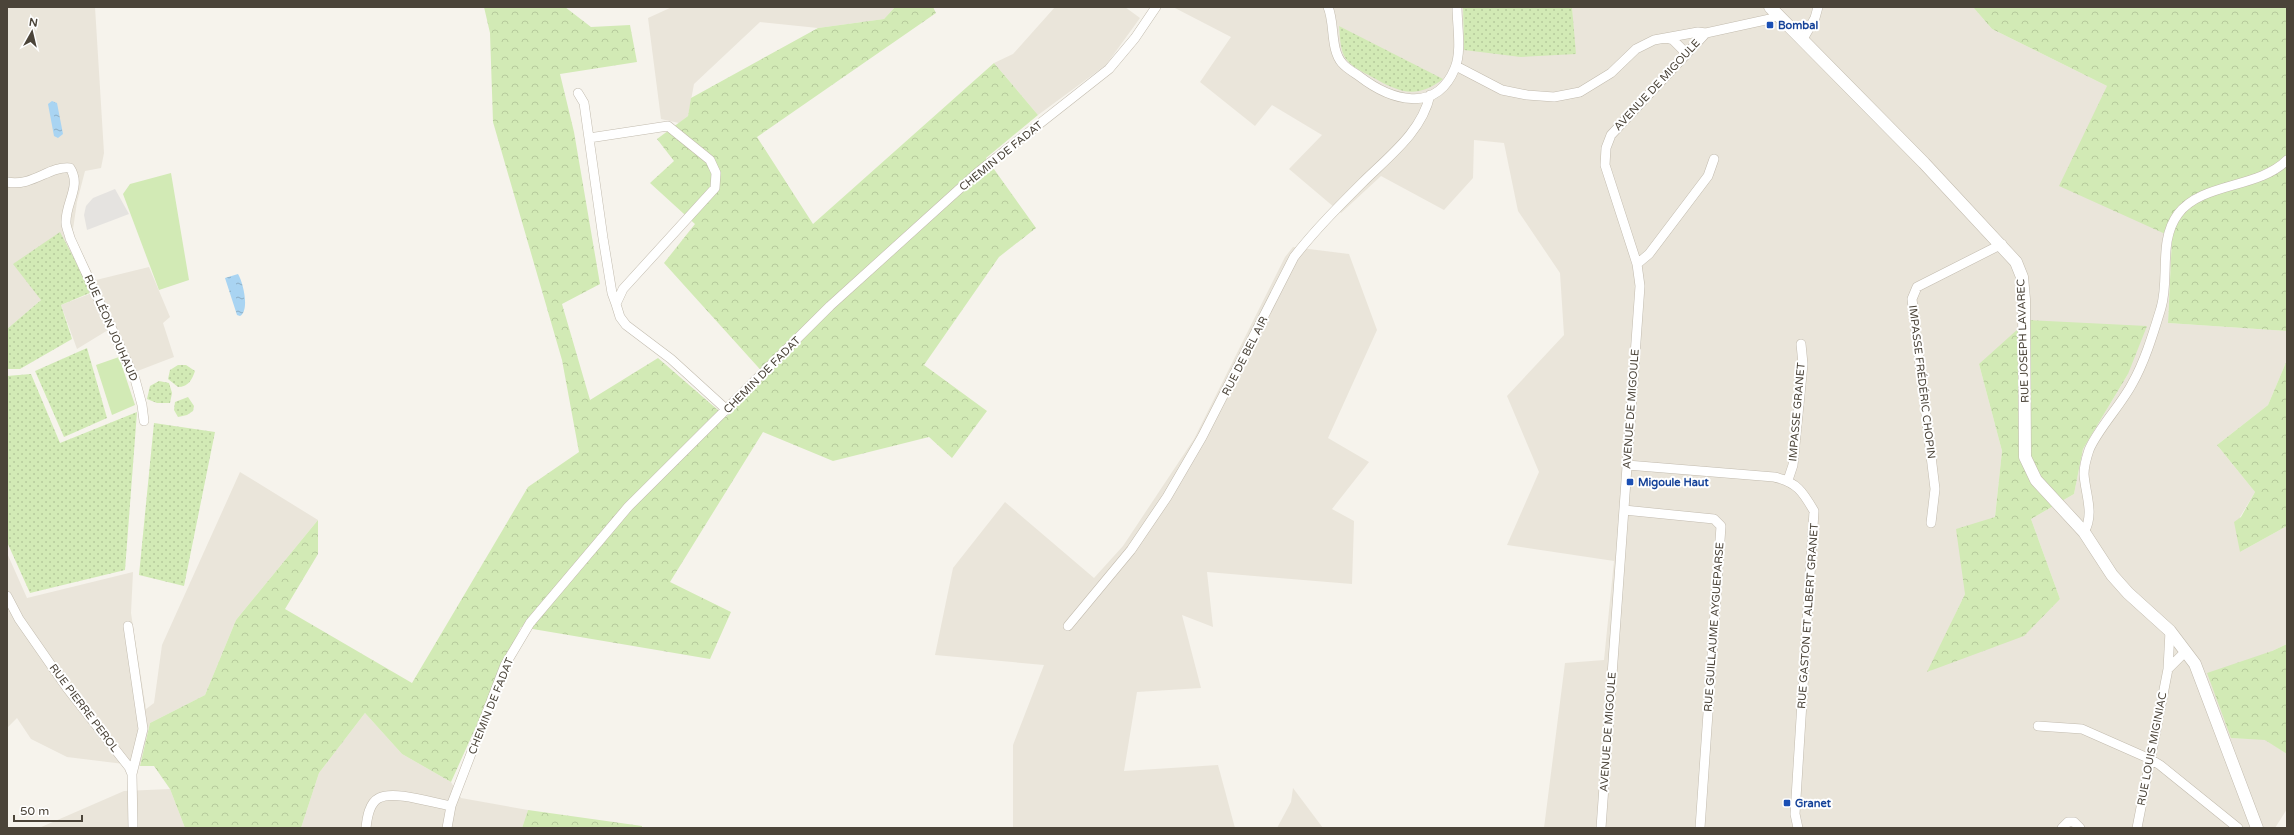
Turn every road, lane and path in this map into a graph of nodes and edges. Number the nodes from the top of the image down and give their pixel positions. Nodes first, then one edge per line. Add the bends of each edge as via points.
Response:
1 (1156, 7) edge
2 (1328, 7) edge
3 (1457, 7) edge
4 (1818, 7) edge
5 (1774, 11) edge
6 (1706, 33) junction
7 (1666, 38) junction
8 (1803, 39) junction
9 (1686, 53) junction
10 (1456, 66) junction
11 (578, 94) dead end
12 (1430, 95) junction
13 (589, 138) junction
14 (1714, 159) dead end
15 (2287, 160) edge
16 (7, 182) edge
17 (2002, 244) junction
18 (1636, 264) junction
19 (616, 304) junction
20 (1801, 344) dead end
21 (727, 410) junction
22 (144, 421) dead end
23 (1627, 465) junction
24 (1788, 480) junction
25 (1624, 510) junction
26 (1931, 524) dead end
27 (2084, 532) junction
28 (7, 596) edge
29 (128, 626) dead end
30 (1068, 626) dead end
31 (2170, 631) junction
32 (2186, 651) junction
33 (2168, 669) junction
34 (2038, 726) dead end
35 (2150, 760) junction
36 (132, 774) junction
37 (451, 806) junction
38 (133, 828) edge
39 (366, 828) edge
40 (447, 828) edge
41 (1601, 828) edge
42 (1700, 828) edge
43 (1798, 828) edge
44 (2062, 828) edge
45 (2080, 828) edge
46 (2137, 828) edge
47 (2238, 828) edge
48 (2257, 828) edge

1 - 21 street, CHEMIN DE FADAT via 1109,69 978,173 830,306
2 - 12 street via 1341,62 1374,87 1397,98 1415,99
3 - 10 street
4 - 8 street
5 - 6 street via 1770,19
5 - 8 street, RUE JOSEPH LAVAREC
6 - 7 street
6 - 9 street, AVENUE DE MIGOULE
7 - 9 street via 1673,40
7 - 10 street via 1654,40 1636,49 1611,73 1580,92 1554,97 1502,90
8 - 17 street, RUE JOSEPH LAVAREC
9 - 18 street, AVENUE DE MIGOULE via 1611,135 1606,148 1605,165
10 - 12 street via 1447,83
11 - 13 street via 584,103
12 - 30 street, RUE DE BEL AIR via 1427,108 1412,134 1314,232 1294,257 1202,437 1167,497 1131,550
13 - 19 street via 608,269
13 - 19 street via 668,126 710,160 716,173 715,188 622,289
14 - 18 street via 1708,176 1650,254
15 - 27 street via 2272,173 2210,193 2189,203 2178,215 2168,236 2161,306 2147,350 2132,385 2089,449 2084,472 2090,518
16 - 22 street, RUE LÉON JOUHAUD via 32,181 62,167 70,168 75,175 66,222 70,238 135,379
17 - 26 street, IMPASSE FRÉDÉRIC CHOPIN via 1917,287 1912,299 1935,489
17 - 27 street, RUE JOSEPH LAVAREC via 2016,262 2022,277 2025,457 2036,480
18 - 23 street, AVENUE DE MIGOULE via 1640,286
19 - 21 street via 626,326 671,359
20 - 24 street, IMPASSE GRANET via 1803,364 1793,465
21 - 37 street, CHEMIN DE FADAT via 628,507 530,623 505,665
23 - 24 street, RUE GASTON ET ALBERT GRANET
23 - 25 street, AVENUE DE MIGOULE
24 - 43 street, RUE GASTON ET ALBERT GRANET via 1803,492 1814,511 1795,814
25 - 41 street, AVENUE DE MIGOULE
25 - 42 street, RUE GUILLAUME AYGUEPARSE via 1714,520 1721,526
27 - 31 street, RUE JOSEPH LAVAREC via 2112,575
28 - 36 street, RUE PIERRE PEROL via 19,619 67,688 129,766
29 - 36 street via 143,729
31 - 32 street, RUE JOSEPH LAVAREC
31 - 33 street, RUE LOUIS MIGINIAC
32 - 33 street
32 - 48 street, RUE JOSEPH LAVAREC via 2196,664
33 - 35 street, RUE LOUIS MIGINIAC
34 - 35 street via 2082,729
35 - 46 street, RUE LOUIS MIGINIAC
35 - 47 street via 2160,765
36 - 38 street, RUE PIERRE PEROL
37 - 39 street via 390,794 378,798 368,812
37 - 40 street, CHEMIN DE FADAT
44 - 45 street via 2068,822 2074,822

